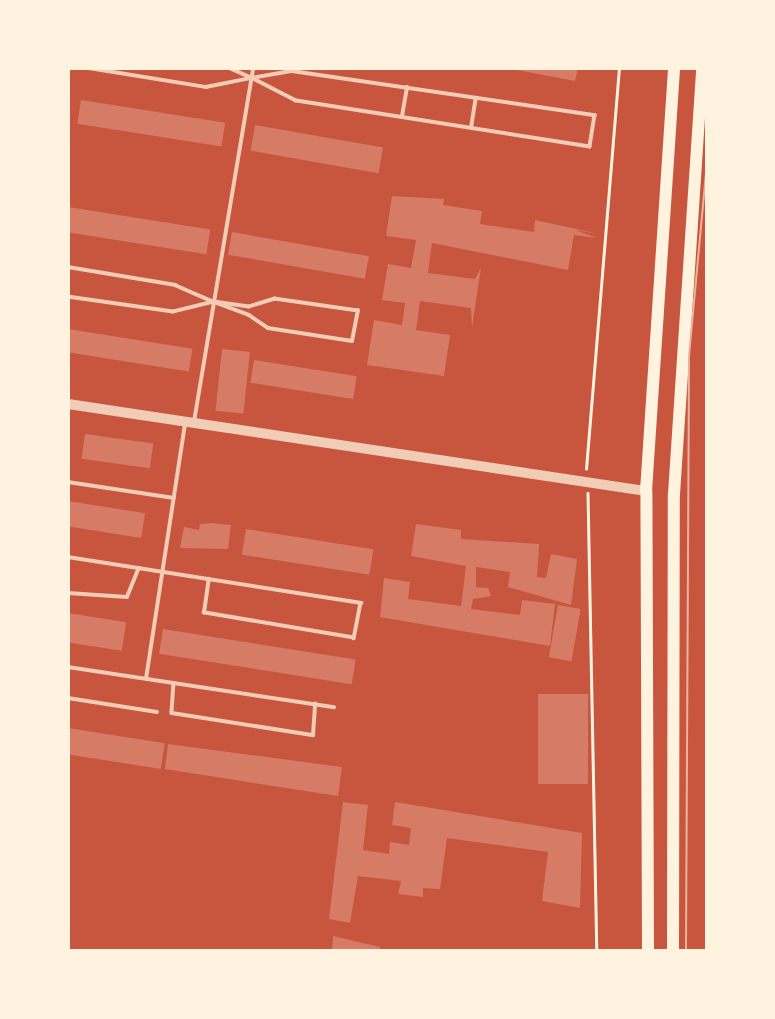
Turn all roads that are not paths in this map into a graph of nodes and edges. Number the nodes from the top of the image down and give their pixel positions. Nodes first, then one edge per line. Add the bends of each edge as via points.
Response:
1 (89, 68) edge
2 (229, 68) edge
3 (253, 68) edge
4 (674, 68) edge
5 (702, 68) edge
6 (251, 78) junction
7 (407, 87) junction
8 (476, 98) junction
9 (402, 117) junction
10 (471, 128) junction
11 (68, 267) edge
12 (68, 297) edge
13 (214, 302) junction
14 (68, 404) edge
15 (190, 423) junction
16 (68, 482) edge
17 (646, 491) junction
18 (174, 498) junction
19 (68, 557) edge
20 (139, 568) junction
21 (163, 572) junction
22 (209, 579) junction
23 (68, 593) edge
24 (68, 667) edge
25 (146, 679) junction
26 (174, 683) junction
27 (68, 698) edge
28 (315, 705) junction
29 (334, 707) dead end
30 (158, 712) dead end
31 (648, 951) edge
32 (673, 951) edge

1 - 6 lane via 206,87
2 - 6 lane
3 - 6 lane
4 - 17 main road
5 - 32 main road via 674,494
6 - 7 lane via 292,71
6 - 9 lane via 296,101
6 - 13 lane
7 - 8 lane
7 - 9 lane
8 - 10 lane
8 - 10 lane via 595,115 590,147
9 - 10 lane
11 - 13 lane via 175,285
12 - 13 lane via 173,312
13 - 13 lane via 268,328 352,341 358,311 275,299 249,307
13 - 15 lane
14 - 15 street
15 - 17 street via 587,478
15 - 18 lane
16 - 18 lane
17 - 31 main road
18 - 21 lane
19 - 20 lane
20 - 21 lane
20 - 23 lane via 127,597
21 - 22 lane
21 - 25 lane
22 - 22 lane via 361,603 354,638 204,613
24 - 25 lane
25 - 26 lane
26 - 28 lane
26 - 28 lane via 172,713 313,735
27 - 30 lane
28 - 29 lane

